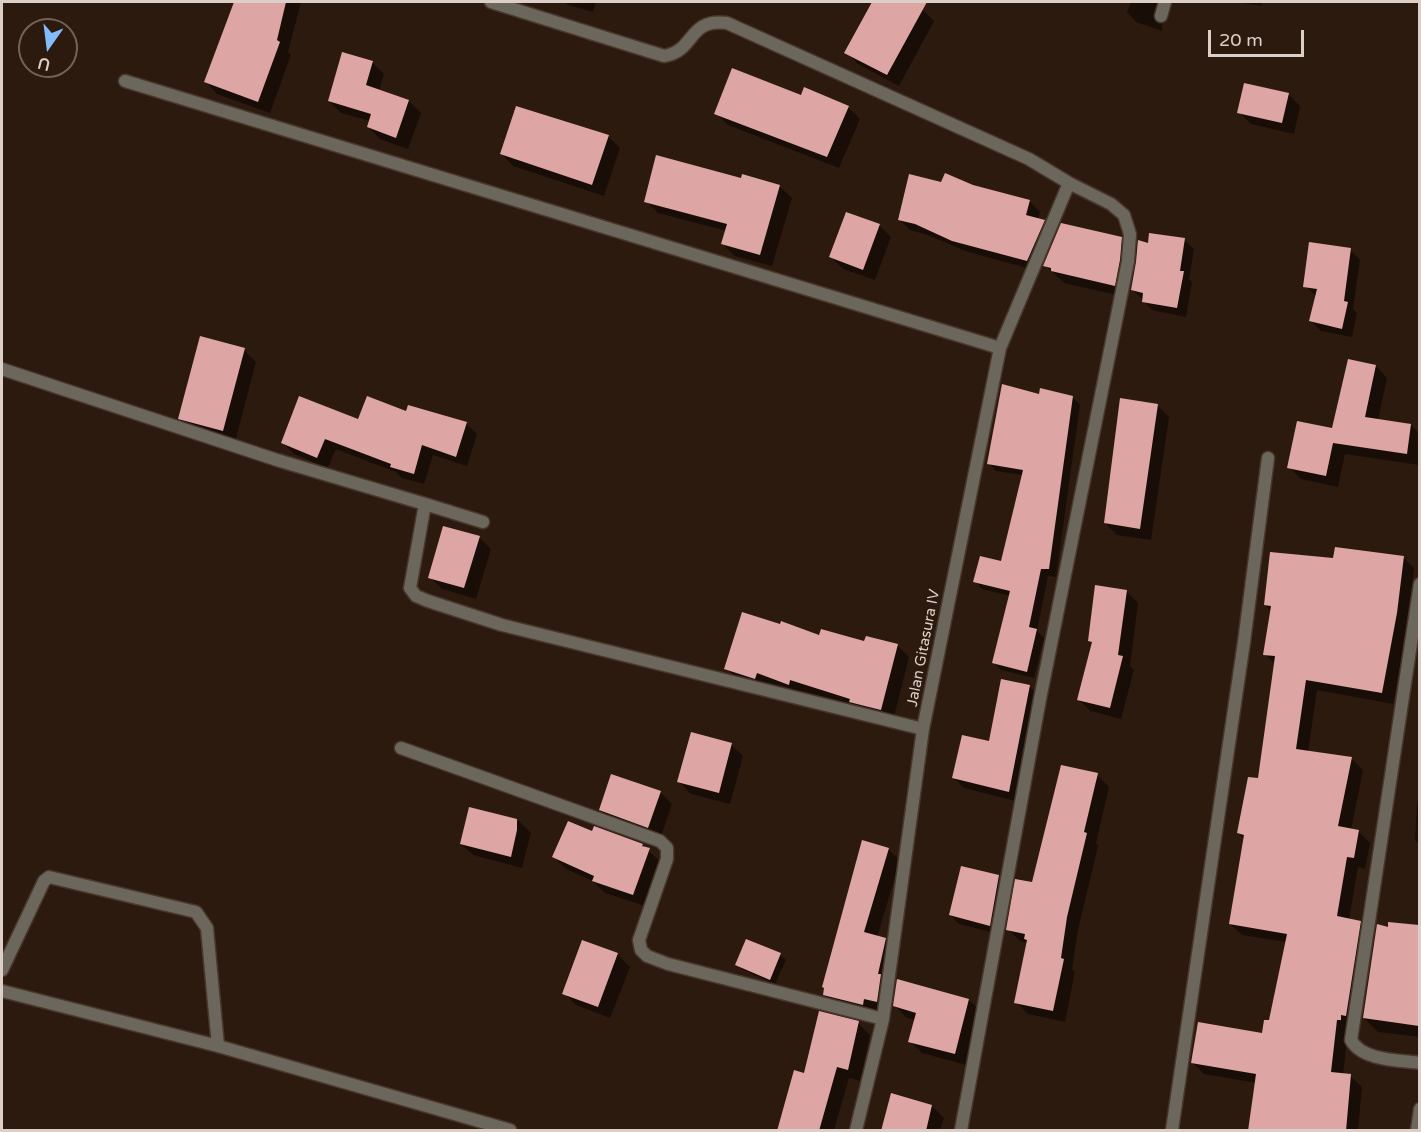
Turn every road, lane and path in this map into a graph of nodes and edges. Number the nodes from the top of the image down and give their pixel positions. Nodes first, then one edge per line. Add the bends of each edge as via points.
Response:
1 (491, 2) edge
2 (1165, 2) edge
3 (1161, 16) dead end
4 (125, 81) dead end
5 (1069, 183) junction
6 (1000, 348) junction
7 (2, 369) edge
8 (1268, 458) dead end
9 (425, 504) junction
10 (483, 522) dead end
11 (1419, 584) edge
12 (923, 729) junction
13 (401, 747) dead end
14 (2, 970) edge
15 (2, 991) edge
16 (883, 1019) junction
17 (218, 1046) junction
18 (1419, 1063) edge
19 (1419, 1109) edge
20 (510, 1131) edge
21 (856, 1131) edge
22 (961, 1131) edge
23 (1172, 1131) edge
24 (1417, 1131) edge

1 - 5 street via 664,56 678,52 701,26 727,23 1029,159
2 - 3 street
4 - 6 street
5 - 6 street, Jalan Gitasura IV
5 - 22 street via 1124,215 1130,234 1129,252 1040,699
6 - 12 street, Jalan Gitasura IV
7 - 9 street via 277,460
8 - 23 street
9 - 10 street
9 - 12 street via 410,588 428,602 502,625
11 - 18 street via 1351,1040 1354,1047 1374,1056
12 - 16 street, Jalan Gitasura IV
13 - 16 street via 660,841 667,848 667,859 639,940 647,956
14 - 17 street via 44,880 49,877 196,912 207,928
15 - 17 street
16 - 21 street, Jalan Gitasura IV
17 - 20 street
19 - 24 street

